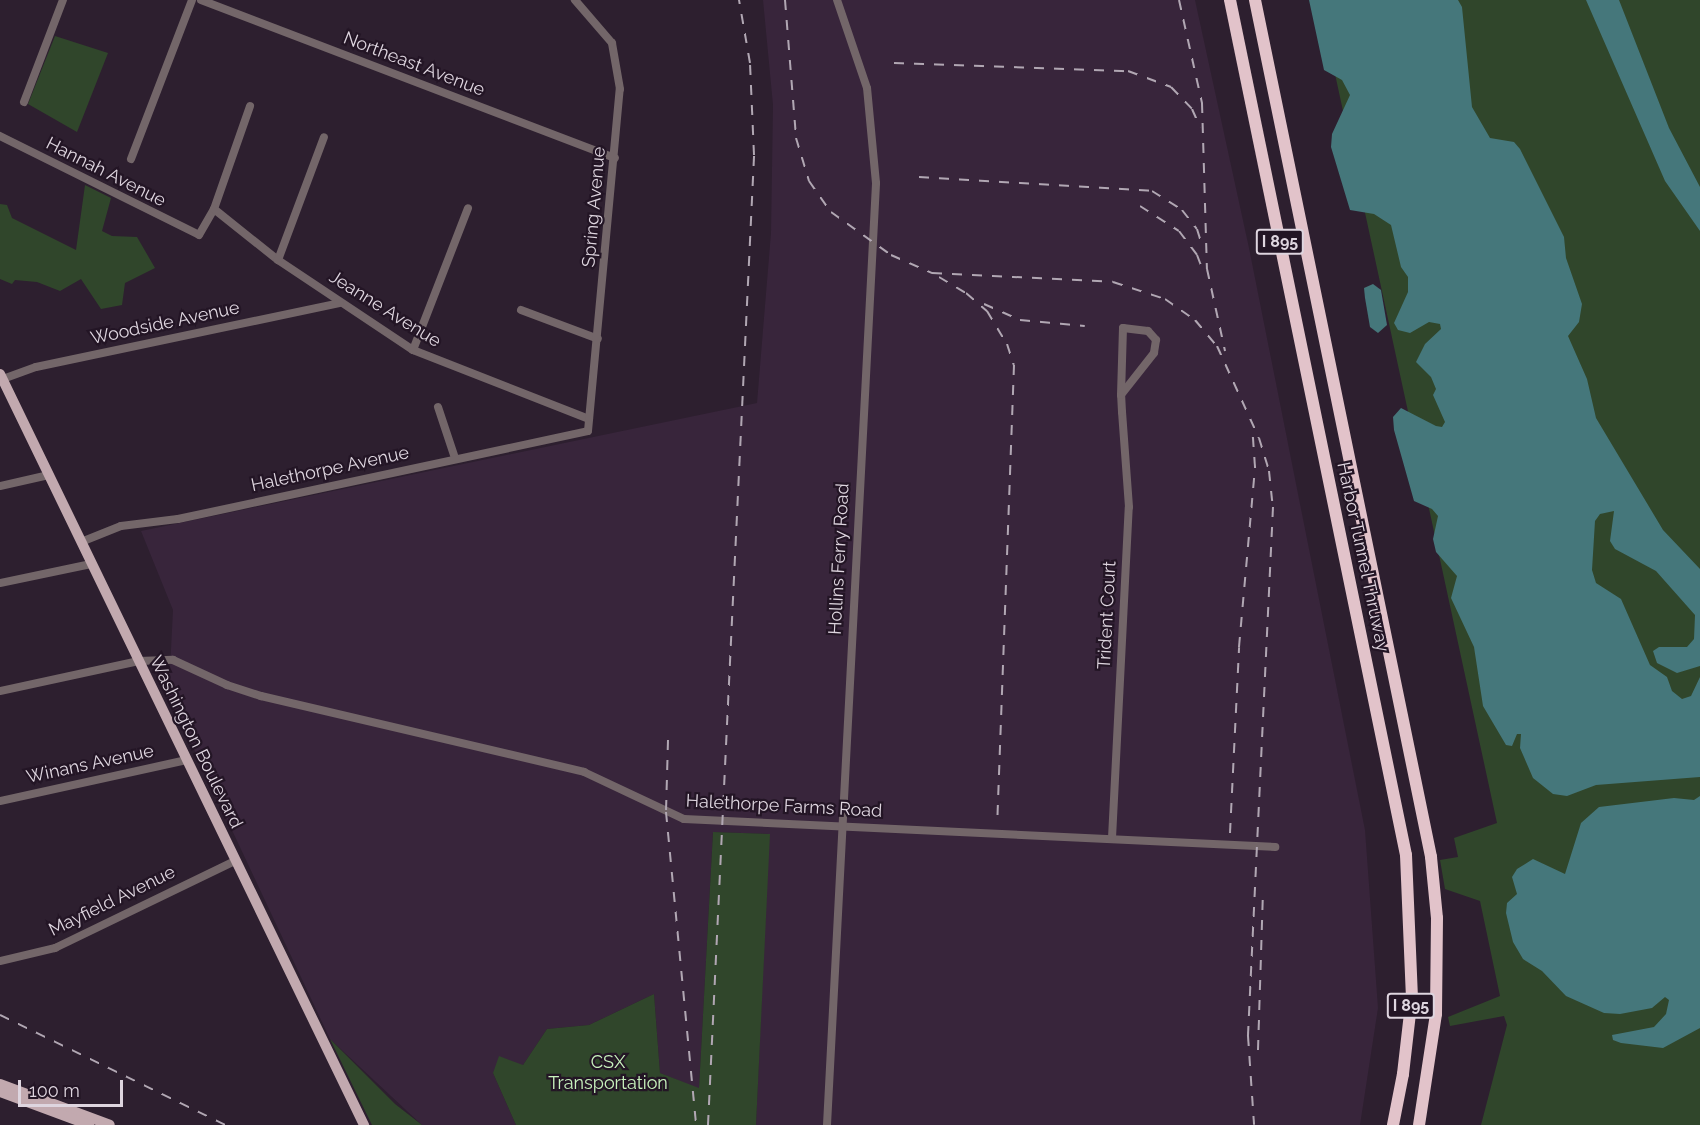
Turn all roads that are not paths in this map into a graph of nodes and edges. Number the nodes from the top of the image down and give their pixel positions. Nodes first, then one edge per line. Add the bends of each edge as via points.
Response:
1 (63, 0) edge
2 (192, 0) edge
3 (201, 0) edge
4 (575, 0) edge
5 (837, 0) edge
6 (1230, 0) edge
7 (1255, 0) edge
8 (24, 102) dead end
9 (250, 105) dead end
10 (0, 135) edge
11 (324, 137) dead end
12 (615, 158) junction
13 (131, 159) dead end
14 (468, 208) dead end
15 (214, 209) junction
16 (278, 260) junction
17 (339, 303) junction
18 (521, 310) dead end
19 (598, 339) junction
20 (413, 350) junction
21 (1, 378) edge
22 (1121, 394) junction
23 (438, 407) dead end
24 (589, 419) junction
25 (588, 431) joint
26 (455, 458) junction
27 (49, 475) junction
28 (0, 486) edge
29 (81, 542) junction
30 (91, 564) junction
31 (0, 583) edge
32 (139, 661) junction
33 (0, 691) edge
34 (187, 760) junction
35 (0, 801) edge
36 (842, 825) junction
37 (1112, 838) junction
38 (1275, 847) dead end
39 (235, 861) junction
40 (0, 961) edge
41 (0, 1084) edge
42 (0, 1092) edge
43 (89, 1125) edge
44 (110, 1125) edge
45 (364, 1125) edge
46 (827, 1125) edge
47 (1393, 1125) edge
48 (1419, 1125) edge

1 - 8 street
2 - 13 street
3 - 12 street, Northeast Avenue
4 - 12 street, Spring Avenue via 605,30 616,56 620,89
5 - 36 street, Hollins Ferry Road via 862,69 876,155
6 - 47 highway, Harbor Tunnel Thruway / I 895 via 1406,855 1412,996
7 - 48 highway, Harbor Tunnel Thruway / I 895 via 1431,857 1435,885 1436,1014
9 - 15 street
10 - 15 street, Hannah Avenue via 199,235
11 - 16 street
12 - 19 street, Spring Avenue
14 - 20 street
15 - 16 street, Jeanne Avenue
16 - 17 street, Jeanne Avenue
17 - 20 street, Jeanne Avenue
17 - 21 street, Woodside Avenue via 36,367
18 - 19 street
19 - 24 street, Spring Avenue
20 - 24 street, Jeanne Avenue
21 - 27 main road, Washington Boulevard
22 - 22 street, Trident Court via 1123,328 1148,331 1156,340 1154,353
22 - 37 street, Trident Court via 1129,507
23 - 26 street
24 - 25 street, Spring Avenue
25 - 26 street, Halethorpe Avenue
26 - 29 street, Halethorpe Avenue via 178,519 121,526
27 - 28 street
27 - 29 main road, Washington Boulevard
29 - 30 main road, Washington Boulevard
30 - 31 street
30 - 32 main road, Washington Boulevard
32 - 33 street, Halethorpe Farms Road
32 - 34 main road, Washington Boulevard
32 - 36 street, Halethorpe Farms Road via 183,662 227,685 261,696 584,772 684,819
34 - 35 street, Winans Avenue
34 - 39 main road, Washington Boulevard
36 - 37 street, Halethorpe Farms Road
36 - 46 street, Hollins Ferry Road
37 - 38 street, Halethorpe Farms Road
39 - 40 street, Mayfield Avenue via 55,948
39 - 45 main road, Washington Boulevard
41 - 44 main road
42 - 43 main road

